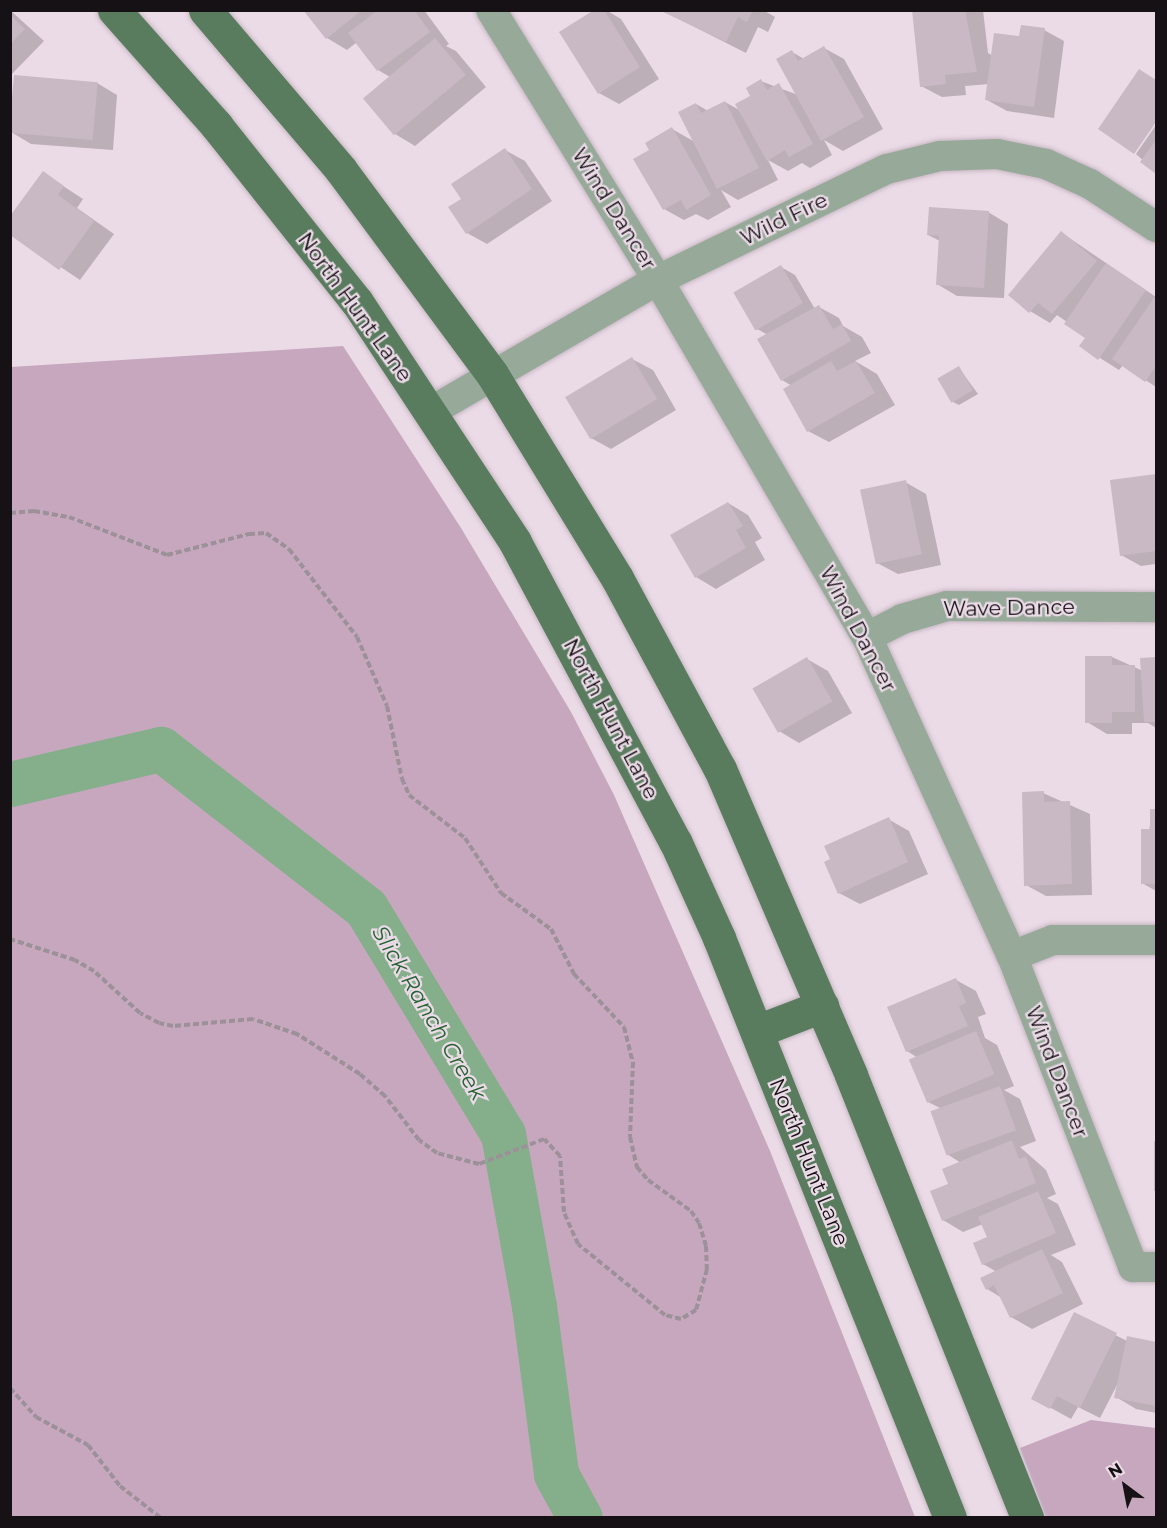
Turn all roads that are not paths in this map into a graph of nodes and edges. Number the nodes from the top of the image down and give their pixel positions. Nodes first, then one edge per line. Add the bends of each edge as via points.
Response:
1 (114, 10) edge
2 (205, 10) edge
3 (491, 10) edge
4 (1156, 227) edge
5 (658, 280) junction
6 (492, 374) junction
7 (430, 412) junction
8 (1156, 607) edge
9 (867, 637) junction
10 (1156, 940) edge
11 (1012, 956) junction
12 (822, 1006) junction
13 (757, 1031) junction
14 (1156, 1267) edge
15 (950, 1518) edge
16 (1026, 1518) edge

1 - 7 main road, North Hunt Lane via 216,125 357,302
2 - 6 main road via 341,171
3 - 5 street, Wind Dancer
4 - 5 street, Wild Fire via 1090,184 1046,164 997,154 940,156 888,169
5 - 6 street, Wild Fire
5 - 9 street, Wind Dancer
6 - 7 street, Wild Fire
6 - 12 main road via 617,578 720,769
7 - 13 main road, North Hunt Lane via 515,542 629,752 676,843
8 - 9 street, Wave Dance via 947,606 902,619
9 - 11 street, Wind Dancer
10 - 11 street via 1053,940
11 - 14 street, Wind Dancer via 1133,1267
12 - 13 main road
12 - 16 main road
13 - 15 main road, North Hunt Lane

